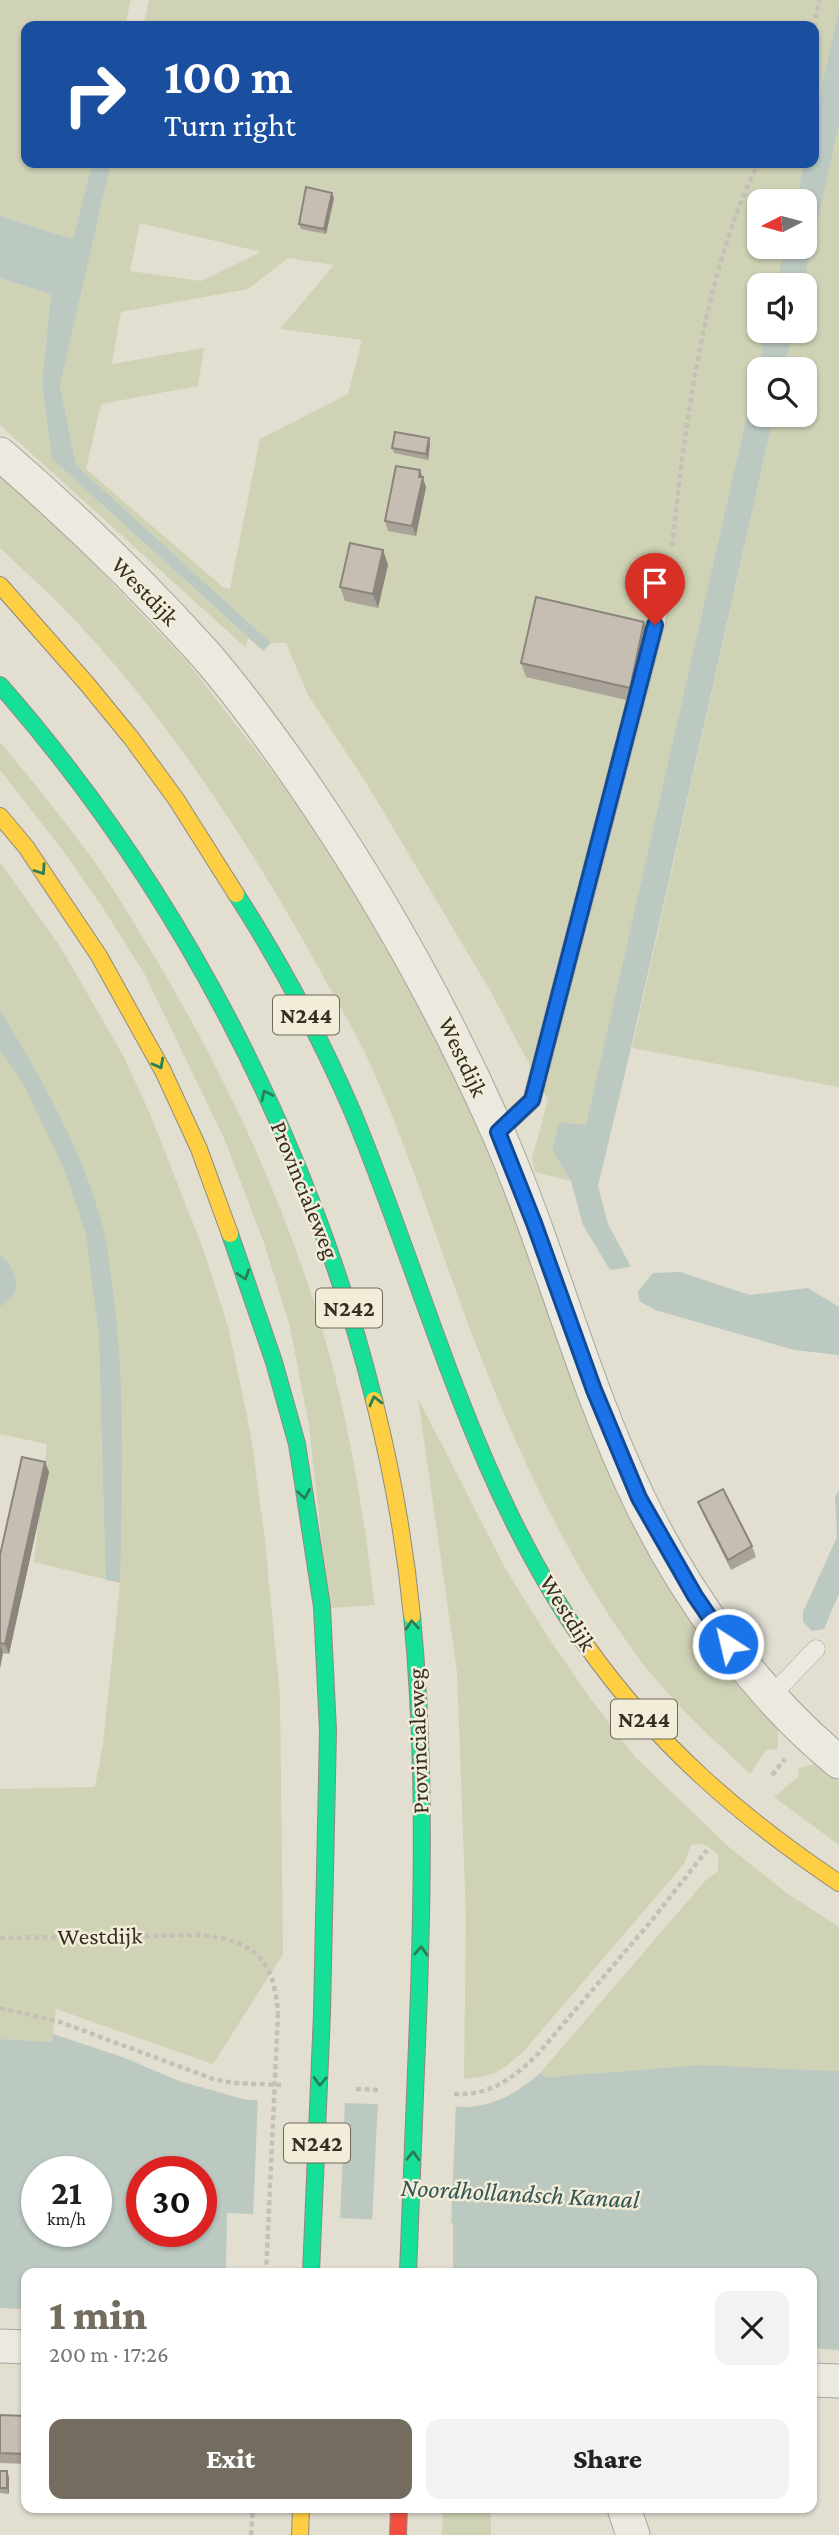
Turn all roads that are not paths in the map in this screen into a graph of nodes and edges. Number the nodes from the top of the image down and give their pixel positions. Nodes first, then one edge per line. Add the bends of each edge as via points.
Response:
1 (0, 454) edge
2 (669, 572) road end
3 (0, 585) edge
4 (0, 685) edge
5 (0, 816) edge
6 (498, 1132) junction
7 (816, 1649) dead end
8 (770, 1698) junction
9 (839, 1762) edge
10 (839, 1883) edge
11 (311, 2268) edge
12 (408, 2268) edge
13 (0, 2346) edge
14 (21, 2347) edge
15 (817, 2380) edge
16 (839, 2381) edge
17 (301, 2513) edge
18 (399, 2513) edge
19 (626, 2513) edge
20 (300, 2535) edge
21 (398, 2535) edge
22 (633, 2535) edge

1 - 6 street, Westdijk via 122,567 205,654 257,720 384,906 447,1023
2 - 6 lane via 532,1100
3 - 10 main road, Westdijk / N244 via 144,753 289,981 370,1154 489,1467 577,1633 666,1743 776,1839
12 -> 4 main road, Provincialeweg / N242, bridge via 422,1919 421,1760 410,1602 388,1456 368,1370 305,1184 267,1094 209,985 163,905 99,810
5 -> 11 main road, N242, bridge via 99,956 163,1071 199,1149 234,1244 297,1444 322,1607 328,1731
6 - 8 street, Westdijk via 639,1498 695,1596
7 - 8 lane
8 - 9 street, Westdijk
13 - 14 street
15 - 16 street
17 - 20 main road
18 - 21 main road
19 - 22 street

